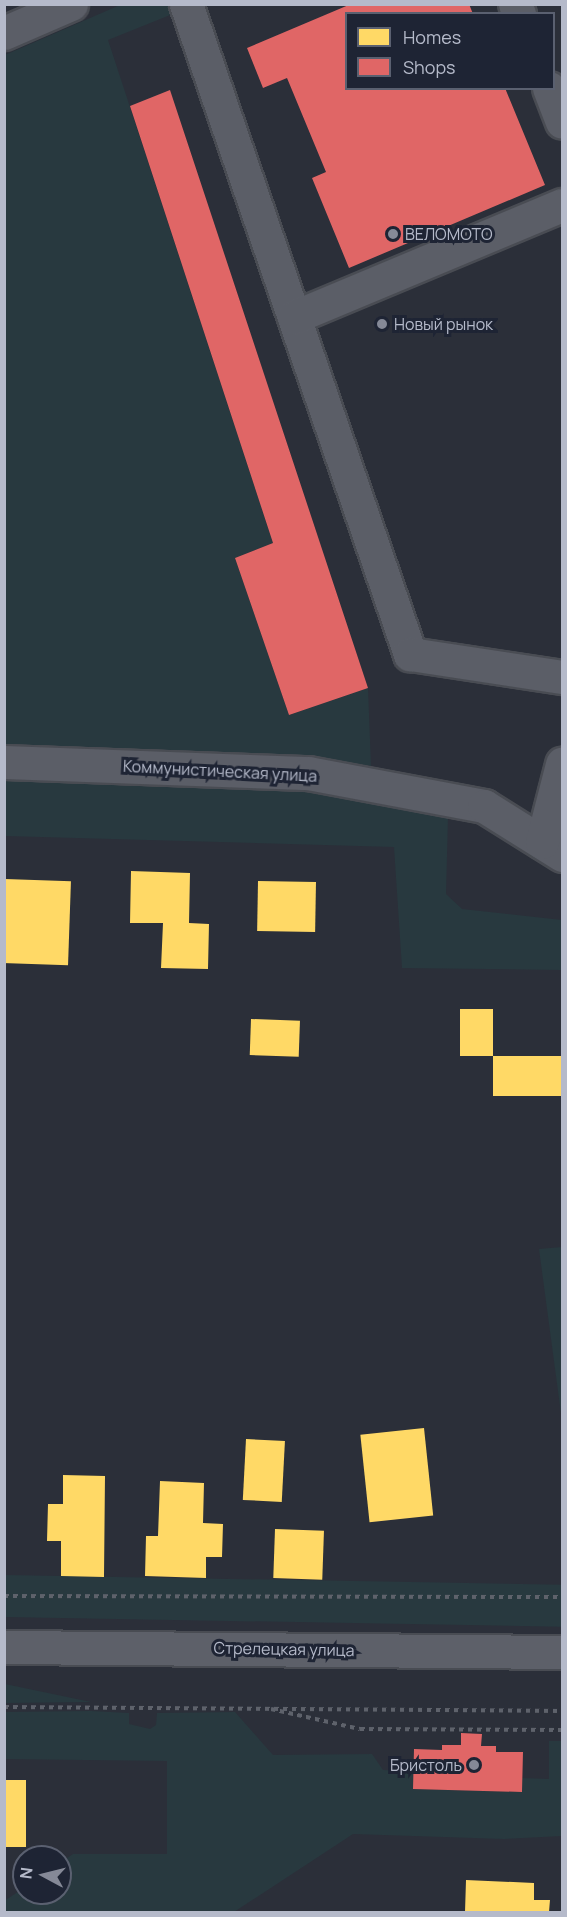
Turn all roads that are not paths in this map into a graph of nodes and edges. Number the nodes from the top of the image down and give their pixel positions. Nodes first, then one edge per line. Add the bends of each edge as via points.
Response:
1 (71, 4) edge
2 (186, 4) edge
3 (4, 33) edge
4 (550, 90) edge
5 (562, 122) edge
6 (562, 205) edge
7 (294, 317) junction
8 (562, 677) edge
9 (4, 762) edge
10 (562, 764) edge
11 (552, 849) edge
12 (4, 1647) edge
13 (562, 1652) edge

1 - 3 street
2 - 7 street
4 - 5 street
6 - 7 street
7 - 8 street via 410,654
9 - 11 street, Коммунистическая улица via 308,773 484,806
10 - 11 street
12 - 13 main road, Стрелецкая улица

